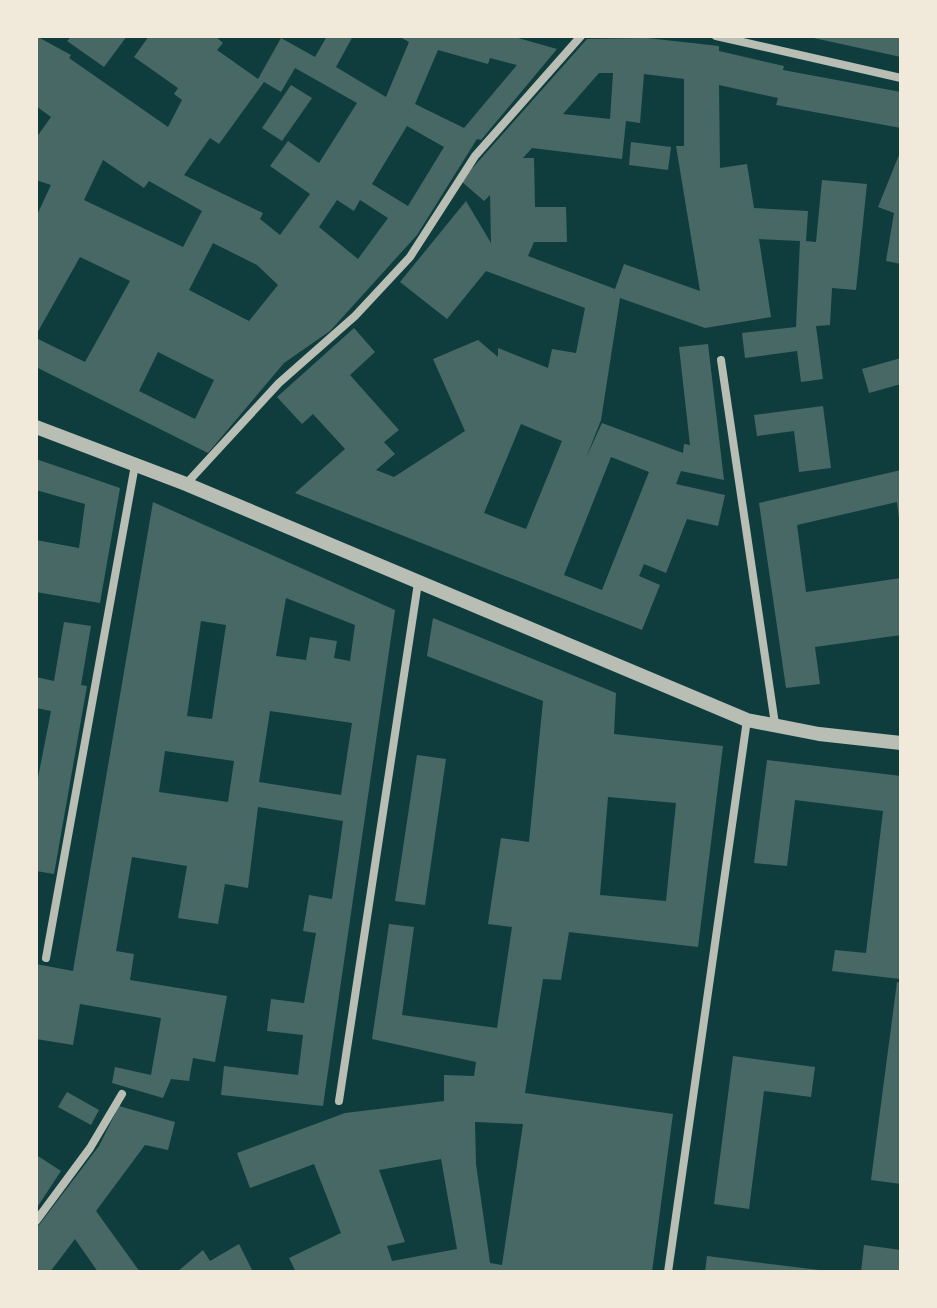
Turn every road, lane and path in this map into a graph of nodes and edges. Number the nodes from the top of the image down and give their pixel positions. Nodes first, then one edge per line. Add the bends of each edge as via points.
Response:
1 (581, 36) edge
2 (716, 36) edge
3 (901, 78) edge
4 (721, 360) dead end
5 (36, 427) edge
6 (135, 465) junction
7 (186, 484) junction
8 (418, 583) junction
9 (747, 720) junction
10 (775, 724) junction
11 (901, 743) edge
12 (46, 958) dead end
13 (122, 1094) dead end
14 (339, 1101) dead end
15 (36, 1221) edge
16 (668, 1272) edge

1 - 7 street via 475,156 410,257 355,316 279,383
2 - 3 street
4 - 10 street
5 - 6 street
6 - 7 street
6 - 12 street
7 - 8 street
8 - 9 street
8 - 14 street
9 - 10 street
9 - 16 street
10 - 11 street
13 - 15 street

